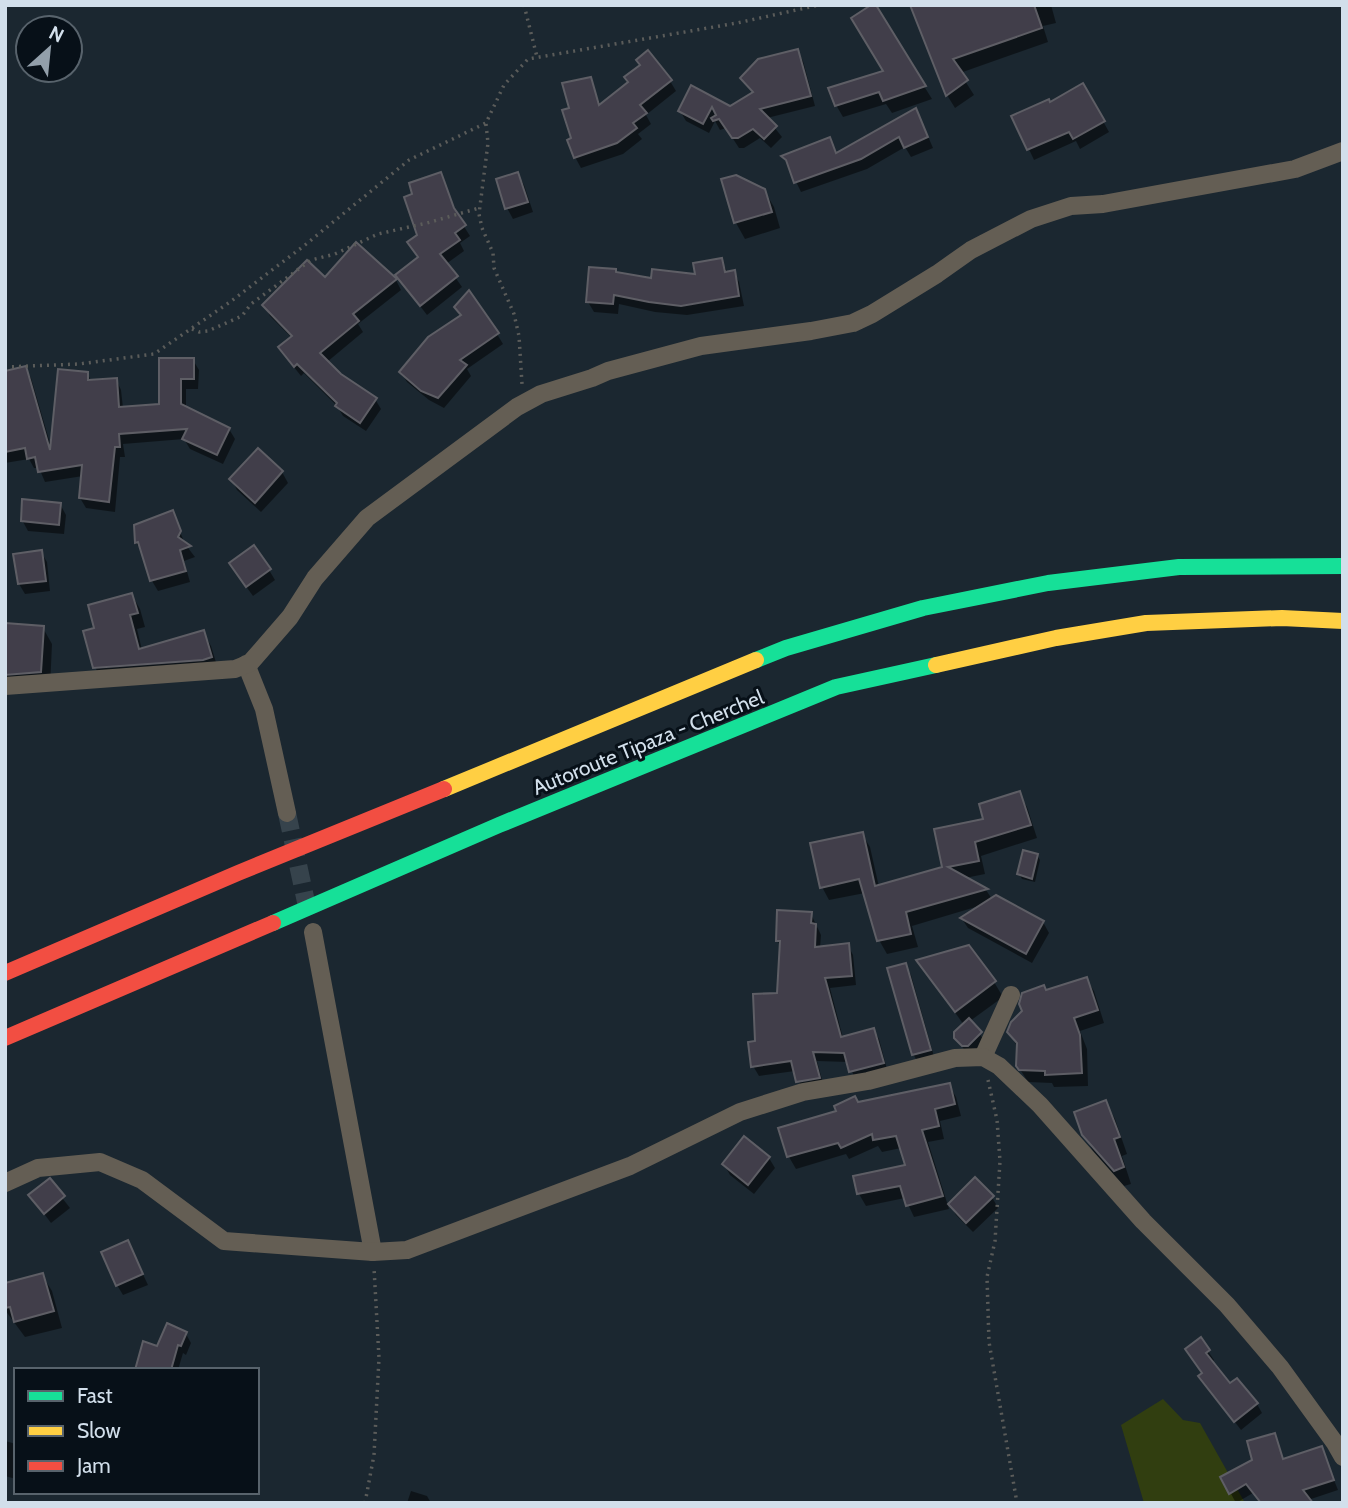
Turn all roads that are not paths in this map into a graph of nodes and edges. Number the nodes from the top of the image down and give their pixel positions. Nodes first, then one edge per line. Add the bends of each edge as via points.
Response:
1 (1343, 151) edge
2 (1343, 566) edge
3 (1343, 621) edge
4 (246, 664) junction
5 (5, 686) edge
6 (287, 813) tunnel mouth
7 (313, 932) tunnel mouth
8 (5, 973) edge
9 (1011, 995) dead end
10 (5, 1038) edge
11 (983, 1057) junction
12 (5, 1183) edge
13 (373, 1252) junction
14 (1343, 1457) edge

1 - 4 street via 1295,169 1071,206 1031,219 971,250 853,323 701,346 541,394 367,518 315,578 290,617
2 - 8 highway, Autoroute Tipaza - Cherchel via 1179,567 1048,583 923,608 786,648
3 - 10 highway, Autoroute Tipaza - Cherchel via 1282,618 1146,624 1056,638 836,687 499,825
4 - 5 street via 235,669
4 - 6 street via 264,709
7 - 13 street
9 - 11 street
11 - 13 street via 954,1058 803,1092 740,1112 631,1166 407,1250
11 - 14 street via 1040,1105 1143,1221 1227,1306 1280,1367
12 - 13 street via 38,1168 100,1161 142,1180 224,1241

